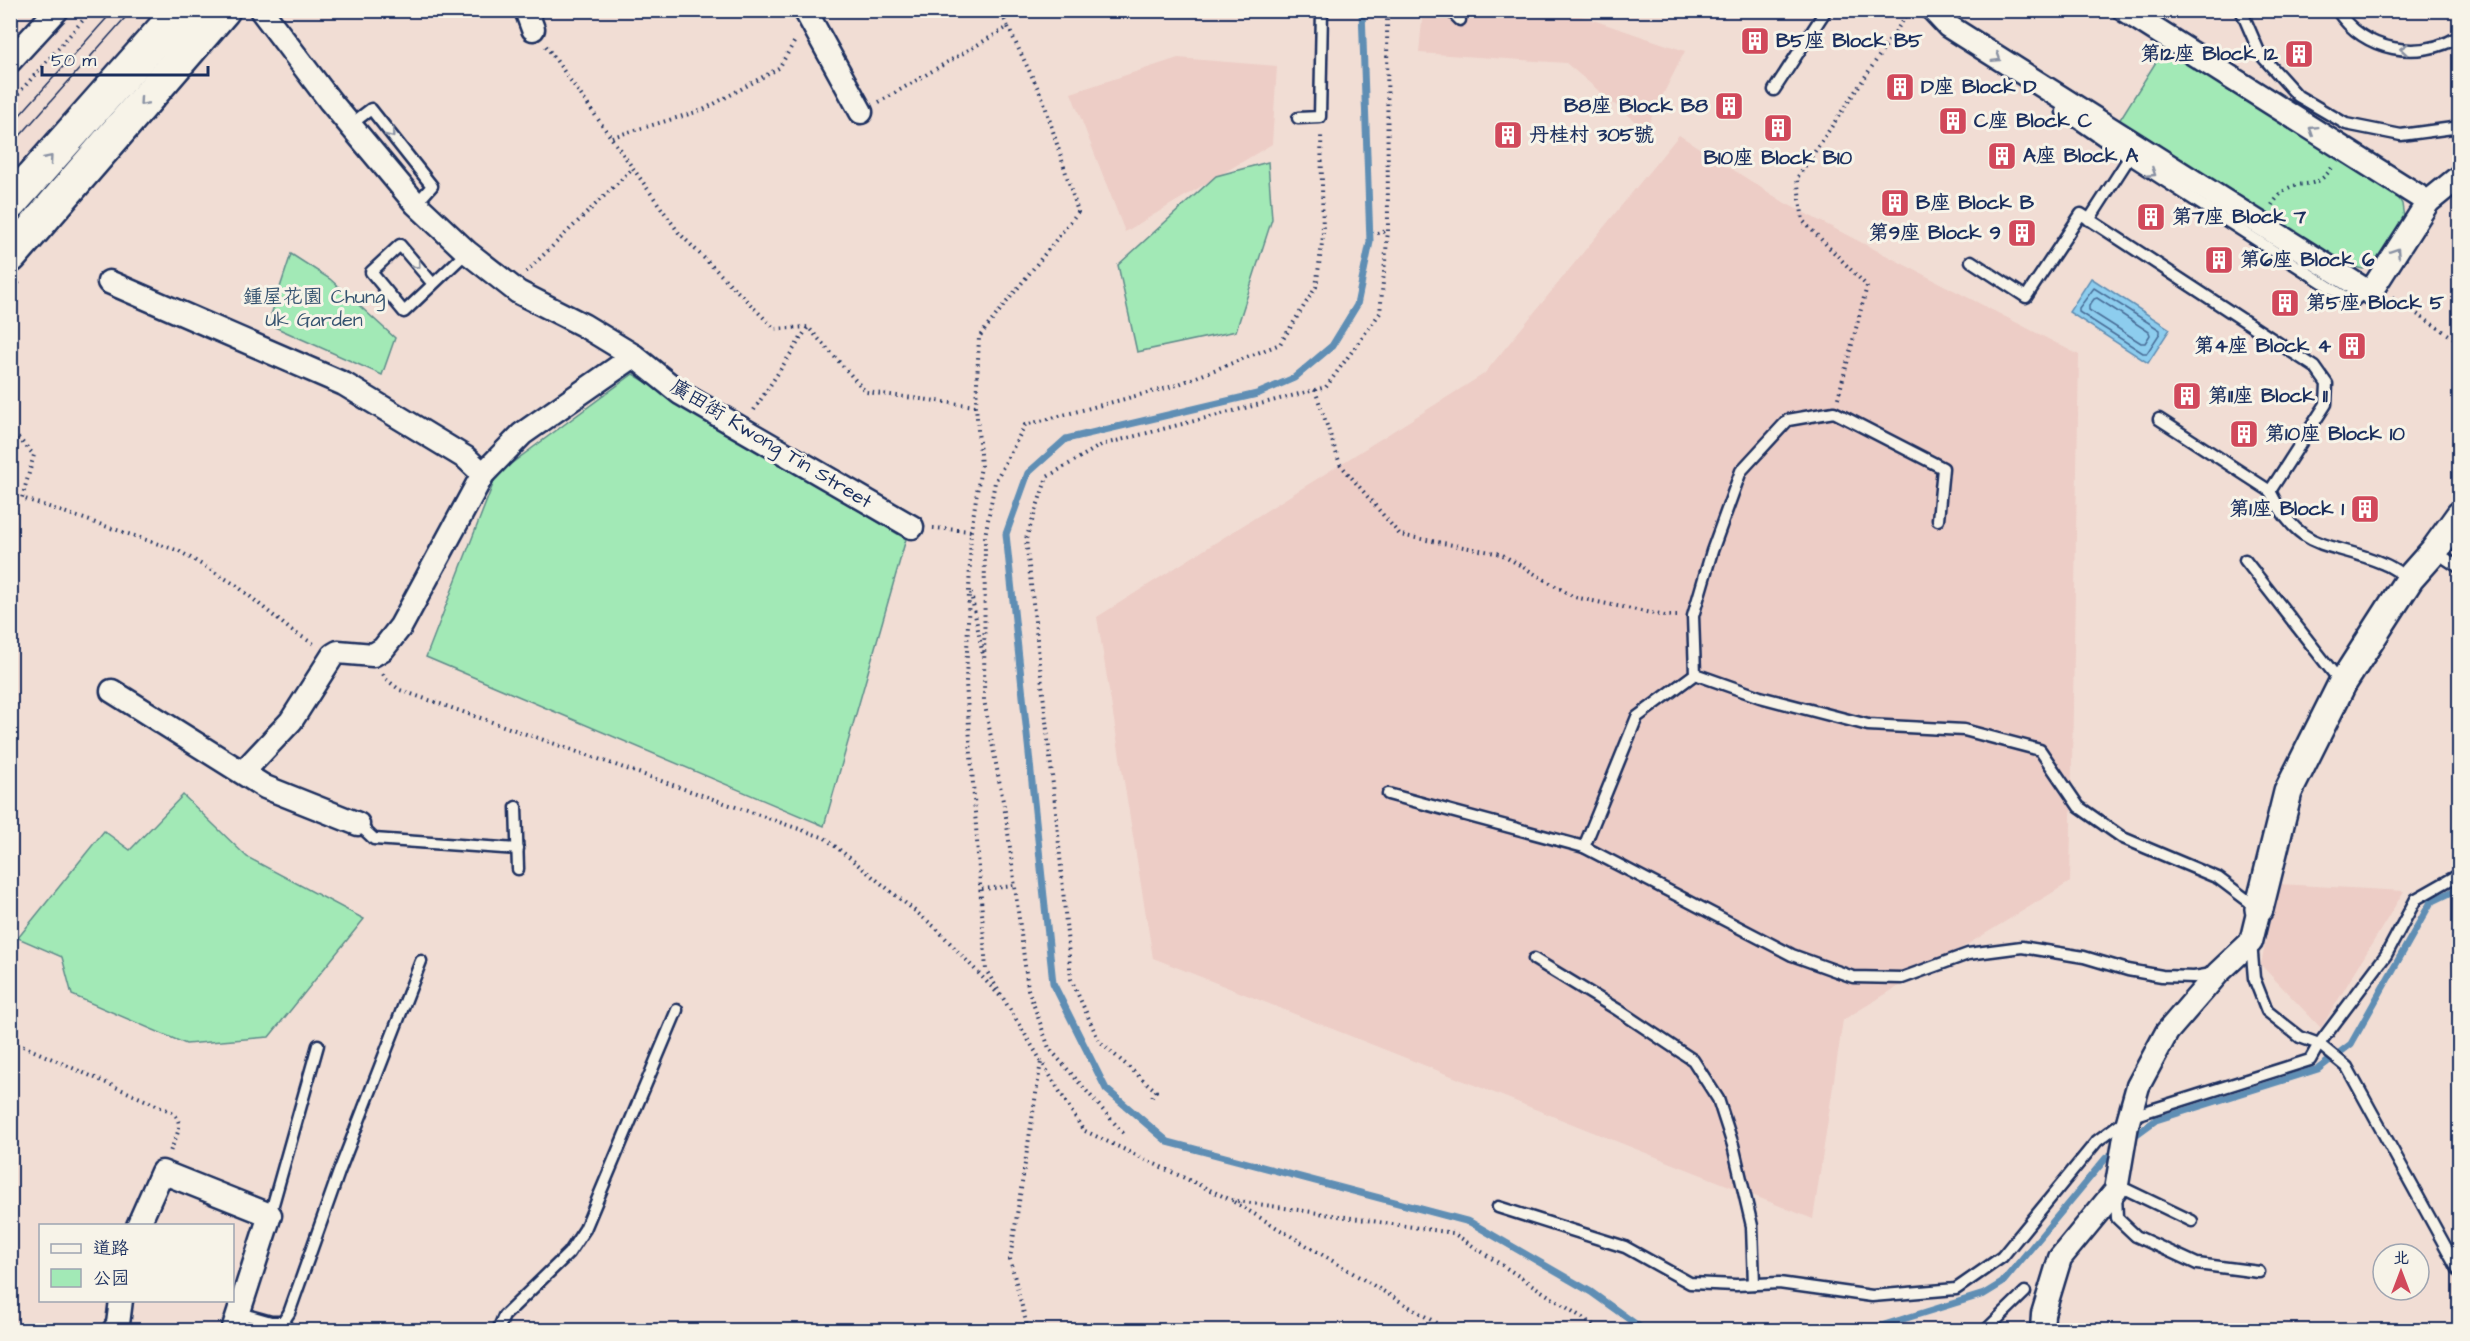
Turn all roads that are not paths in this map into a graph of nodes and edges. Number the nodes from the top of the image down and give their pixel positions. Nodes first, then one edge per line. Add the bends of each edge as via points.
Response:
1 (57, 10) edge
2 (181, 10) edge
3 (223, 10) edge
4 (261, 10) edge
5 (1323, 10) edge
6 (1450, 10) edge
7 (1826, 10) edge
8 (1933, 10) edge
9 (2241, 10) edge
10 (2337, 10) edge
11 (812, 13) edge
12 (2133, 13) edge
13 (1460, 20) dead end
14 (2460, 36) edge
15 (10, 61) edge
16 (1774, 90) dead end
17 (2064, 100) junction
18 (861, 112) road end
19 (1298, 118) dead end
20 (2460, 127) edge
21 (2129, 158) junction
22 (2460, 176) edge
23 (2428, 202) junction
24 (10, 203) edge
25 (2089, 220) junction
26 (467, 252) junction
27 (10, 256) edge
28 (1971, 261) dead end
29 (109, 282) dead end
30 (433, 284) junction
31 (2369, 288) junction
32 (634, 356) junction
33 (2159, 419) dead end
34 (483, 474) junction
35 (2270, 491) junction
36 (2460, 515) edge
37 (1938, 520) dead end
38 (912, 527) road end
39 (2434, 551) junction
40 (2245, 560) dead end
41 (2460, 568) edge
42 (2410, 579) junction
43 (1695, 674) junction
44 (2343, 684) junction
45 (112, 691) dead end
46 (243, 772) junction
47 (1388, 794) dead end
48 (516, 807) dead end
49 (358, 824) joint
50 (1584, 847) junction
51 (518, 849) junction
52 (518, 869) dead end
53 (2460, 874) edge
54 (2259, 909) junction
55 (2251, 942) junction
56 (1534, 959) dead end
57 (421, 961) dead end
58 (2218, 973) junction
59 (677, 1010) dead end
60 (2319, 1044) junction
61 (318, 1045) dead end
62 (2128, 1121) junction
63 (2117, 1187) junction
64 (1498, 1208) dead end
65 (270, 1215) junction
66 (2192, 1221) dead end
67 (139, 1224) edge
68 (2259, 1272) dead end
69 (2460, 1272) edge
70 (1754, 1284) junction
71 (2025, 1292) dead end
72 (121, 1302) edge
73 (236, 1322) edge
74 (114, 1330) edge
75 (498, 1330) edge
76 (1986, 1330) edge
77 (2042, 1330) edge

1 - 15 street
24 -> 2 main road
3 -> 27 main road
4 - 26 street, 廣田街 Kwong Tin Street via 416,204
5 - 19 lane via 1320,117
6 - 13 lane
7 - 16 lane
8 -> 17 street via 1948,27
9 - 20 lane via 2260,54 2298,96 2346,124 2401,135
14 -> 10 lane via 2423,50 2387,47 2355,30
11 - 18 street
23 -> 12 street
17 - 21 lane via 2062,112
17 - 31 street
21 - 25 lane
21 -> 31 lane via 2353,302
22 - 23 street
31 -> 23 street
25 - 28 lane via 2080,214 2026,297
25 - 35 lane via 2322,375 2327,384 2326,405
26 - 30 lane
26 - 32 street, 廣田街 Kwong Tin Street via 511,287
29 - 34 street via 344,384 466,458
30 -> 30 lane via 404,312 371,272 400,245
32 - 34 street via 522,434
32 - 38 street, 廣田街 Kwong Tin Street via 680,393
33 - 35 lane
34 - 46 street via 401,626 383,649 373,655 333,655 291,721
35 - 42 lane via 2281,513 2298,531 2319,544 2384,564
36 - 39 street
37 - 43 lane via 1942,468 1834,412 1788,420 1741,471 1693,616
39 - 41 lane
39 - 42 street
40 - 44 lane
42 - 44 street
43 - 50 lane via 1637,717
43 - 54 lane via 1760,697 1868,725 1964,730 2040,750 2079,807 2123,838 2218,878
44 - 54 street via 2288,792
45 - 46 street
46 - 49 street via 265,787
47 - 50 lane
48 - 51 lane
49 - 51 lane via 374,839
50 - 58 lane via 1792,955 1853,977 1902,978 1968,954 2022,947 2162,976
51 - 52 lane
53 - 60 lane via 2416,899 2386,955
54 - 55 street
55 - 58 street
55 - 60 lane via 2254,978 2267,1011 2300,1037
56 - 70 lane via 1693,1060 1718,1099 1733,1144 1752,1226
57 - 73 lane via 289,1313 283,1322
58 - 62 street via 2167,1032 2138,1086
59 - 75 lane via 585,1229 556,1267 504,1316
60 - 62 lane via 2310,1060
60 - 69 lane via 2347,1067
61 - 65 lane
62 - 63 street
62 - 70 lane via 2097,1141 2002,1257 1956,1288 1872,1296 1779,1283
63 - 66 lane
63 - 68 lane via 2117,1218 2136,1236 2197,1264
63 - 77 street via 2060,1258
64 - 70 lane via 1624,1247 1690,1283
65 - 67 street via 162,1172
65 - 73 street
71 - 76 lane
72 - 74 street

